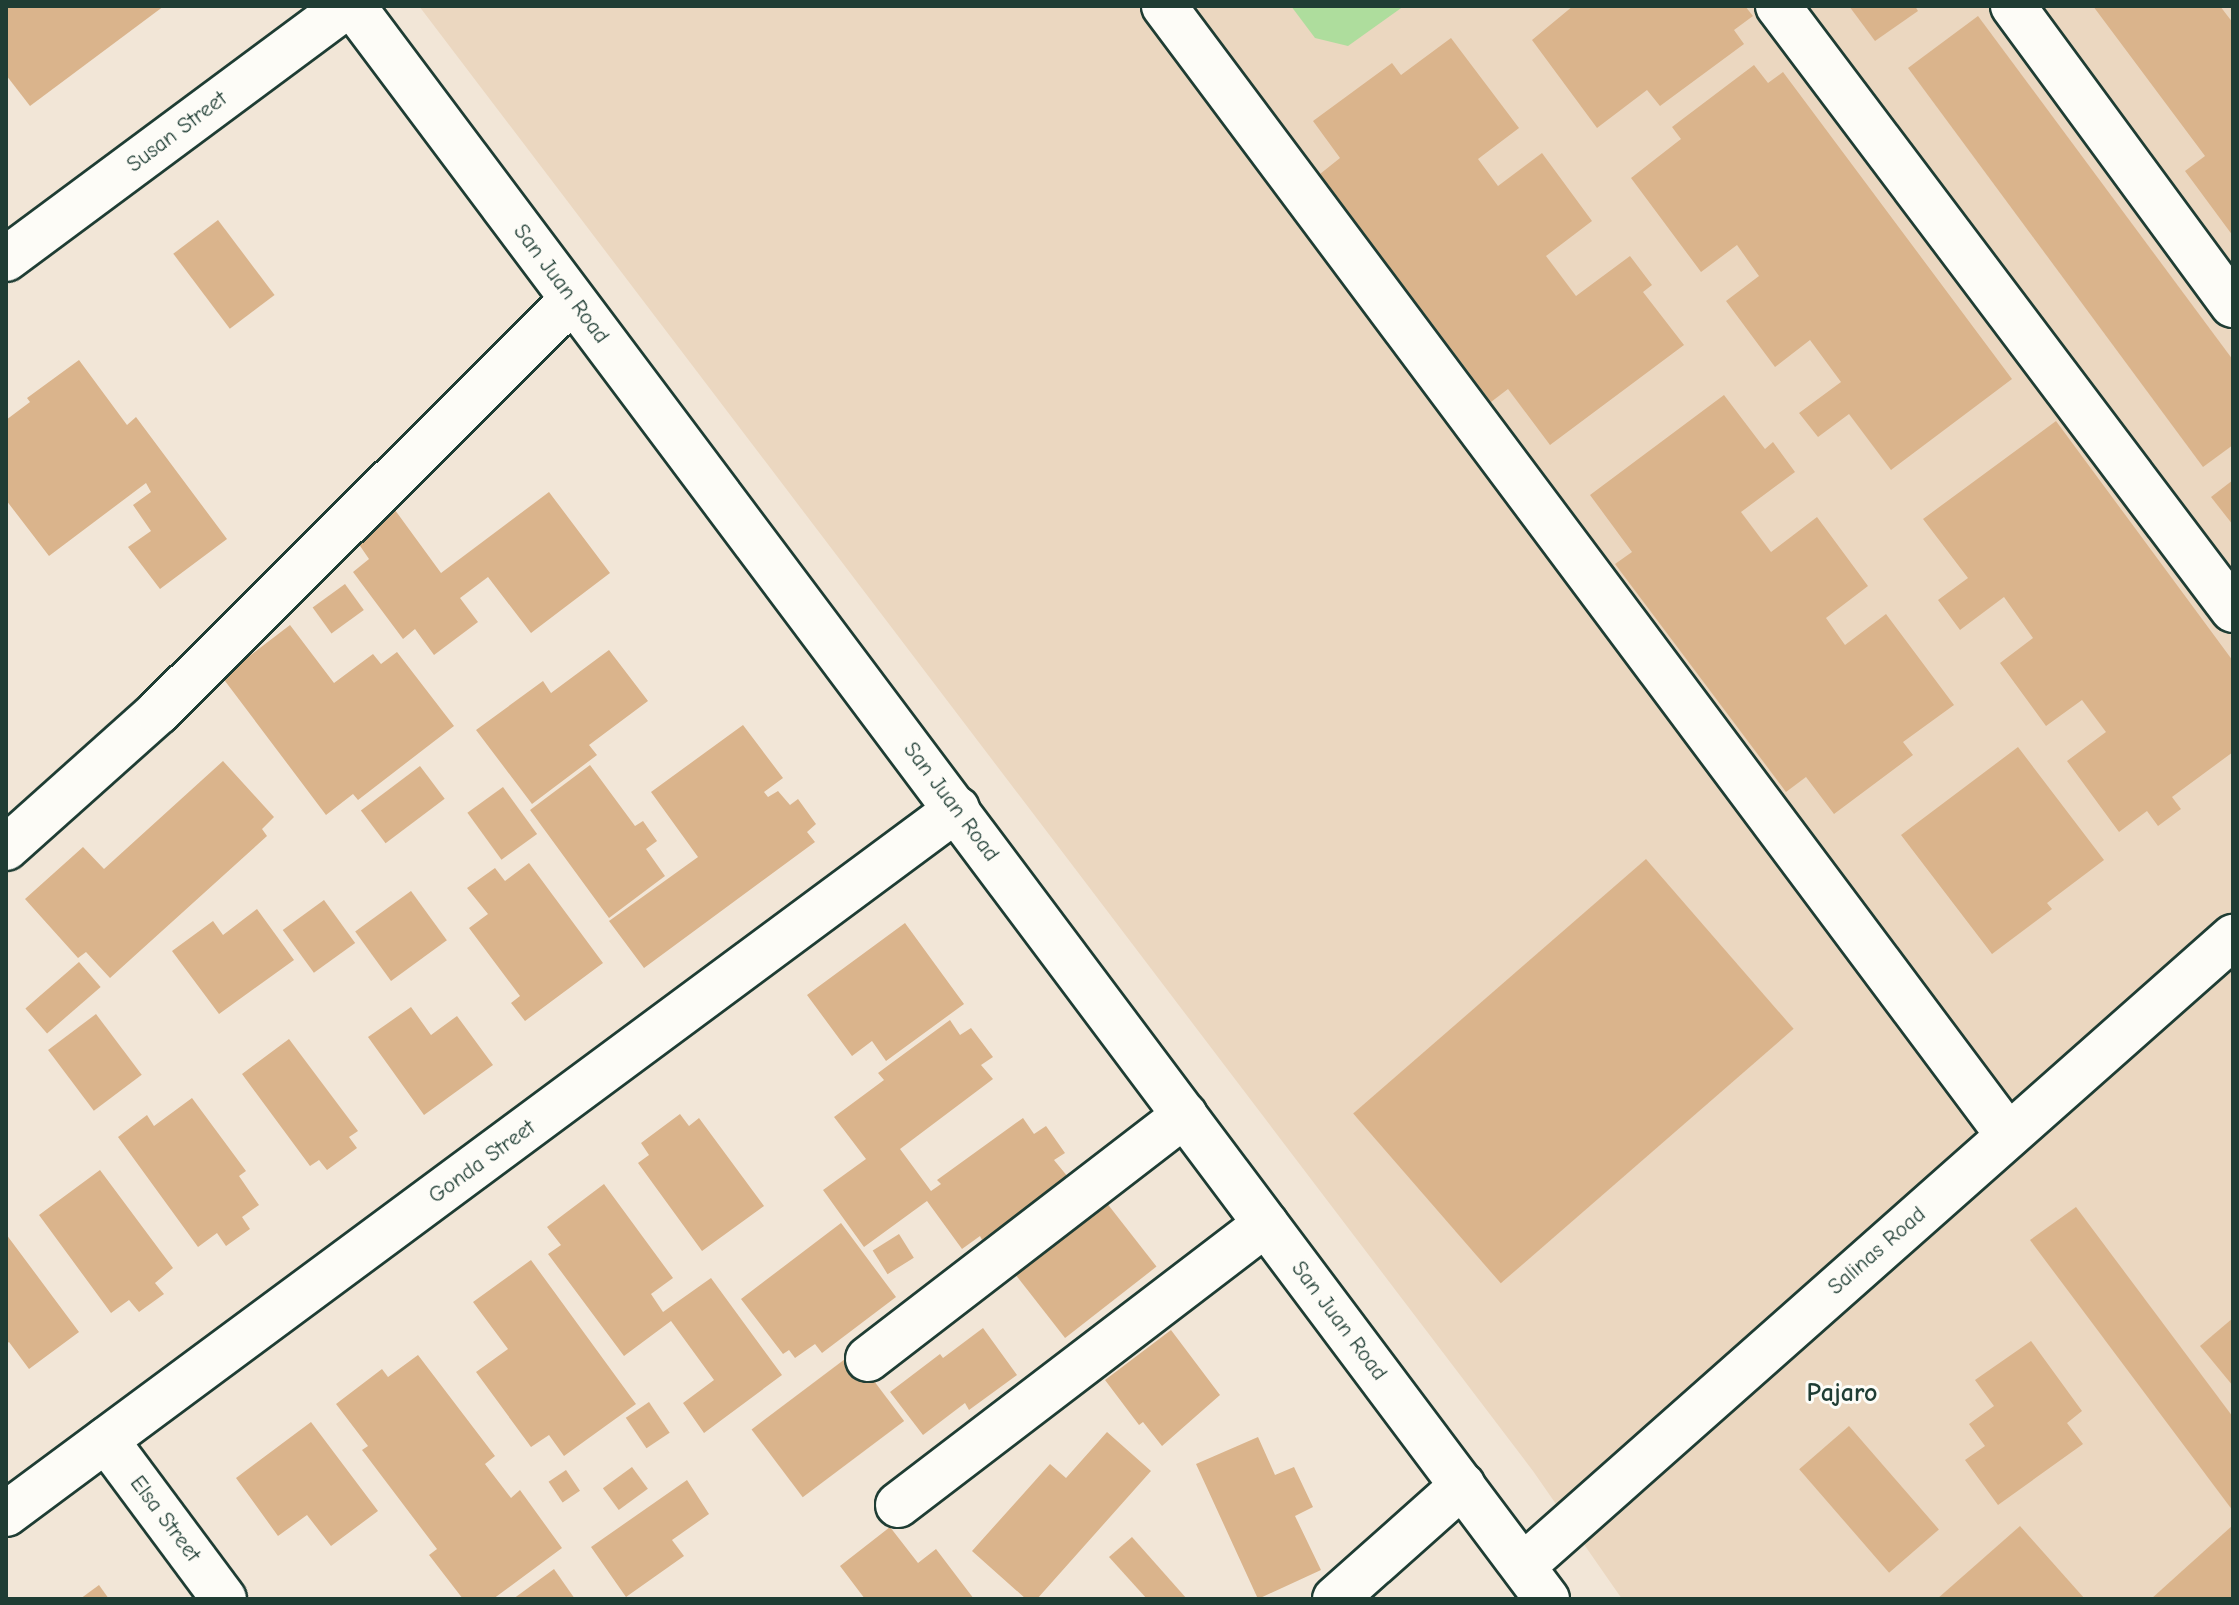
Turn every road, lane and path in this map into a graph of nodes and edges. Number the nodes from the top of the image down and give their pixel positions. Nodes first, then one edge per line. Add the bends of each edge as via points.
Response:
1 (350, 6) edge
2 (1164, 6) edge
3 (1778, 6) edge
4 (2013, 6) edge
5 (6, 259) edge
6 (572, 300) junction
7 (2233, 305) edge
8 (2233, 610) edge
9 (957, 809) junction
10 (6, 848) edge
11 (2233, 937) edge
12 (1185, 1115) junction
13 (2008, 1135) junction
14 (1266, 1224) junction
15 (868, 1359) dead end
16 (106, 1440) junction
17 (1463, 1485) junction
18 (898, 1505) dead end
19 (6, 1514) edge
20 (1535, 1582) edge
21 (224, 1599) edge
22 (1335, 1599) edge

1 - 5 street, Susan Street
1 - 6 street, San Juan Road
2 - 13 street
3 - 8 street
4 - 7 street
6 - 9 street, San Juan Road
6 - 10 street via 168,702
9 - 12 street, San Juan Road
9 - 16 street, Gonda Street
11 - 13 street, Salinas Road
12 - 14 street, San Juan Road
12 - 15 street
13 - 20 street, Salinas Road
14 - 17 street, San Juan Road
14 - 18 street
16 - 19 street, Gonda Street
16 - 21 street, Elsa Street
17 - 20 street, San Juan Road
17 - 22 street

